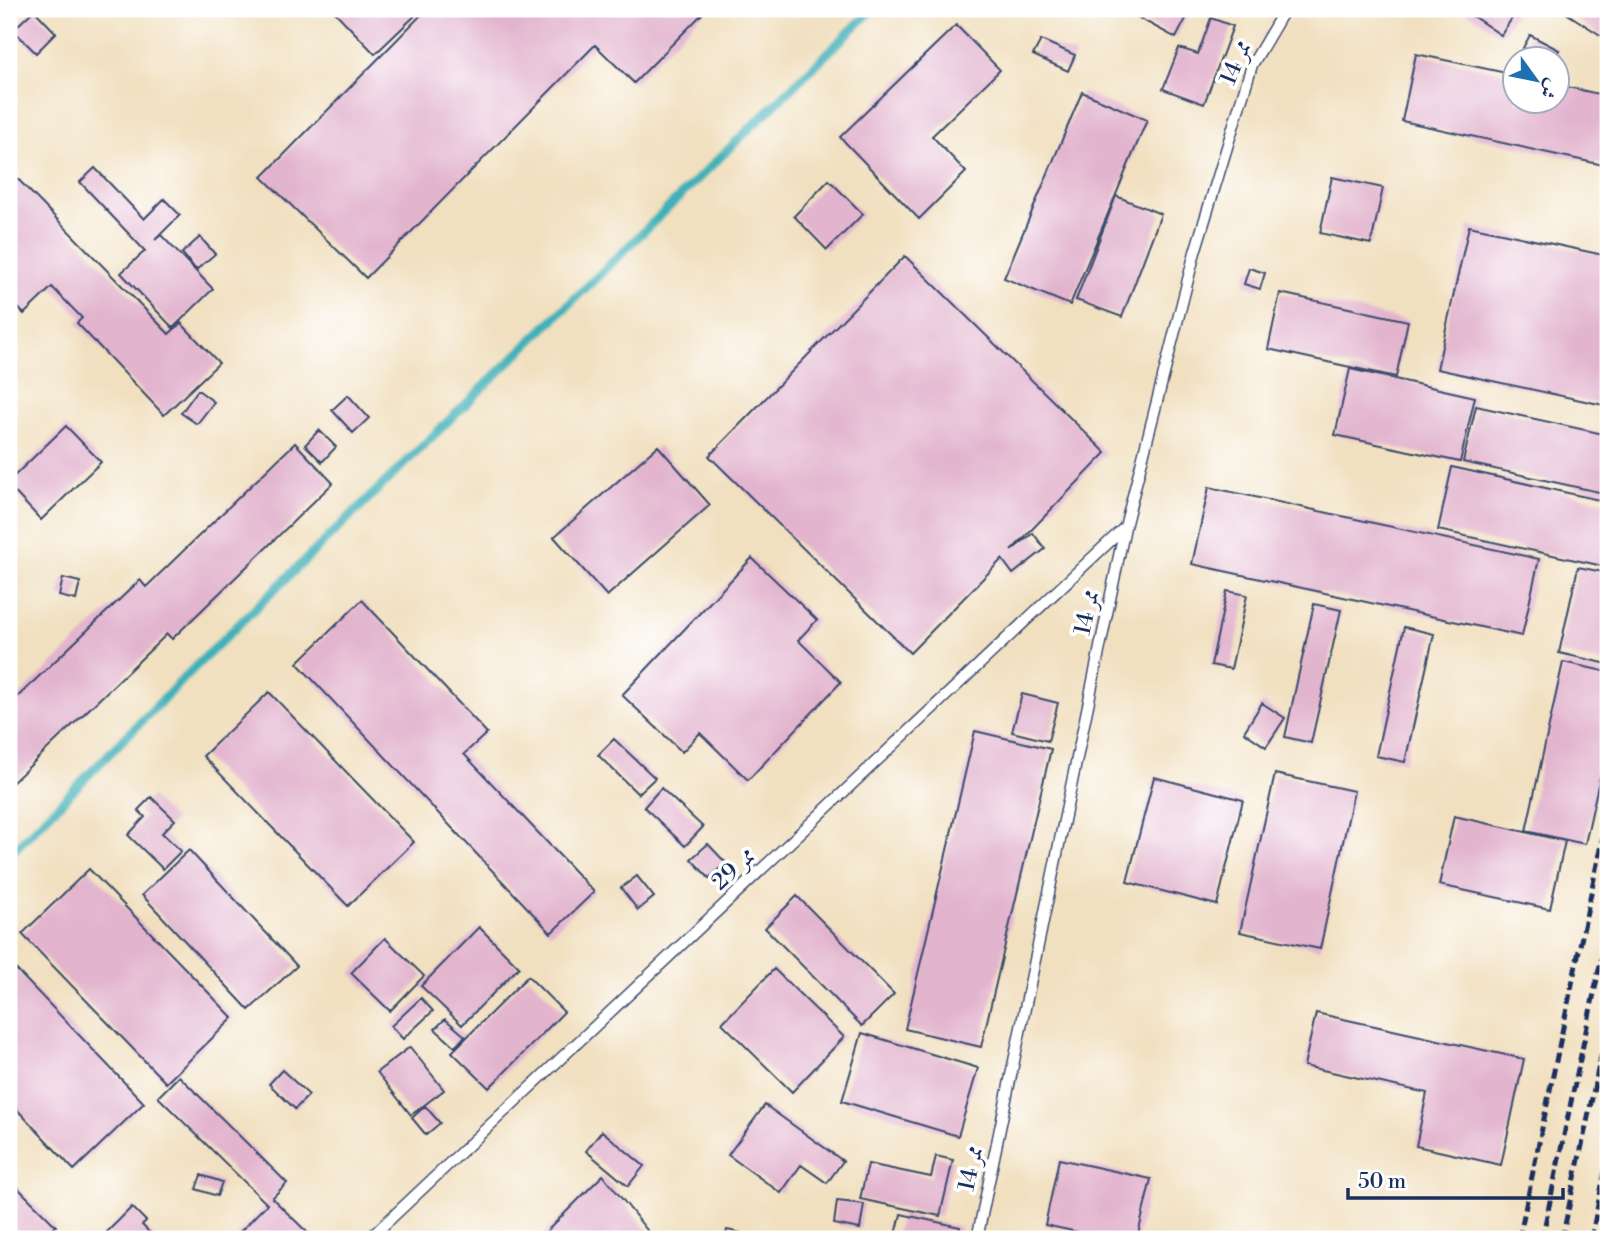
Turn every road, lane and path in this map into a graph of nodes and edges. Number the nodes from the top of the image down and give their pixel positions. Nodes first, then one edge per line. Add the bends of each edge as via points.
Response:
1 (1284, 9) edge
2 (1125, 527) junction
3 (369, 1239) edge
4 (977, 1239) edge

1 - 2 lane, ممر 14 via 1252,65 1195,252
2 - 3 lane, ممر 29
2 - 4 lane, ممر 14

